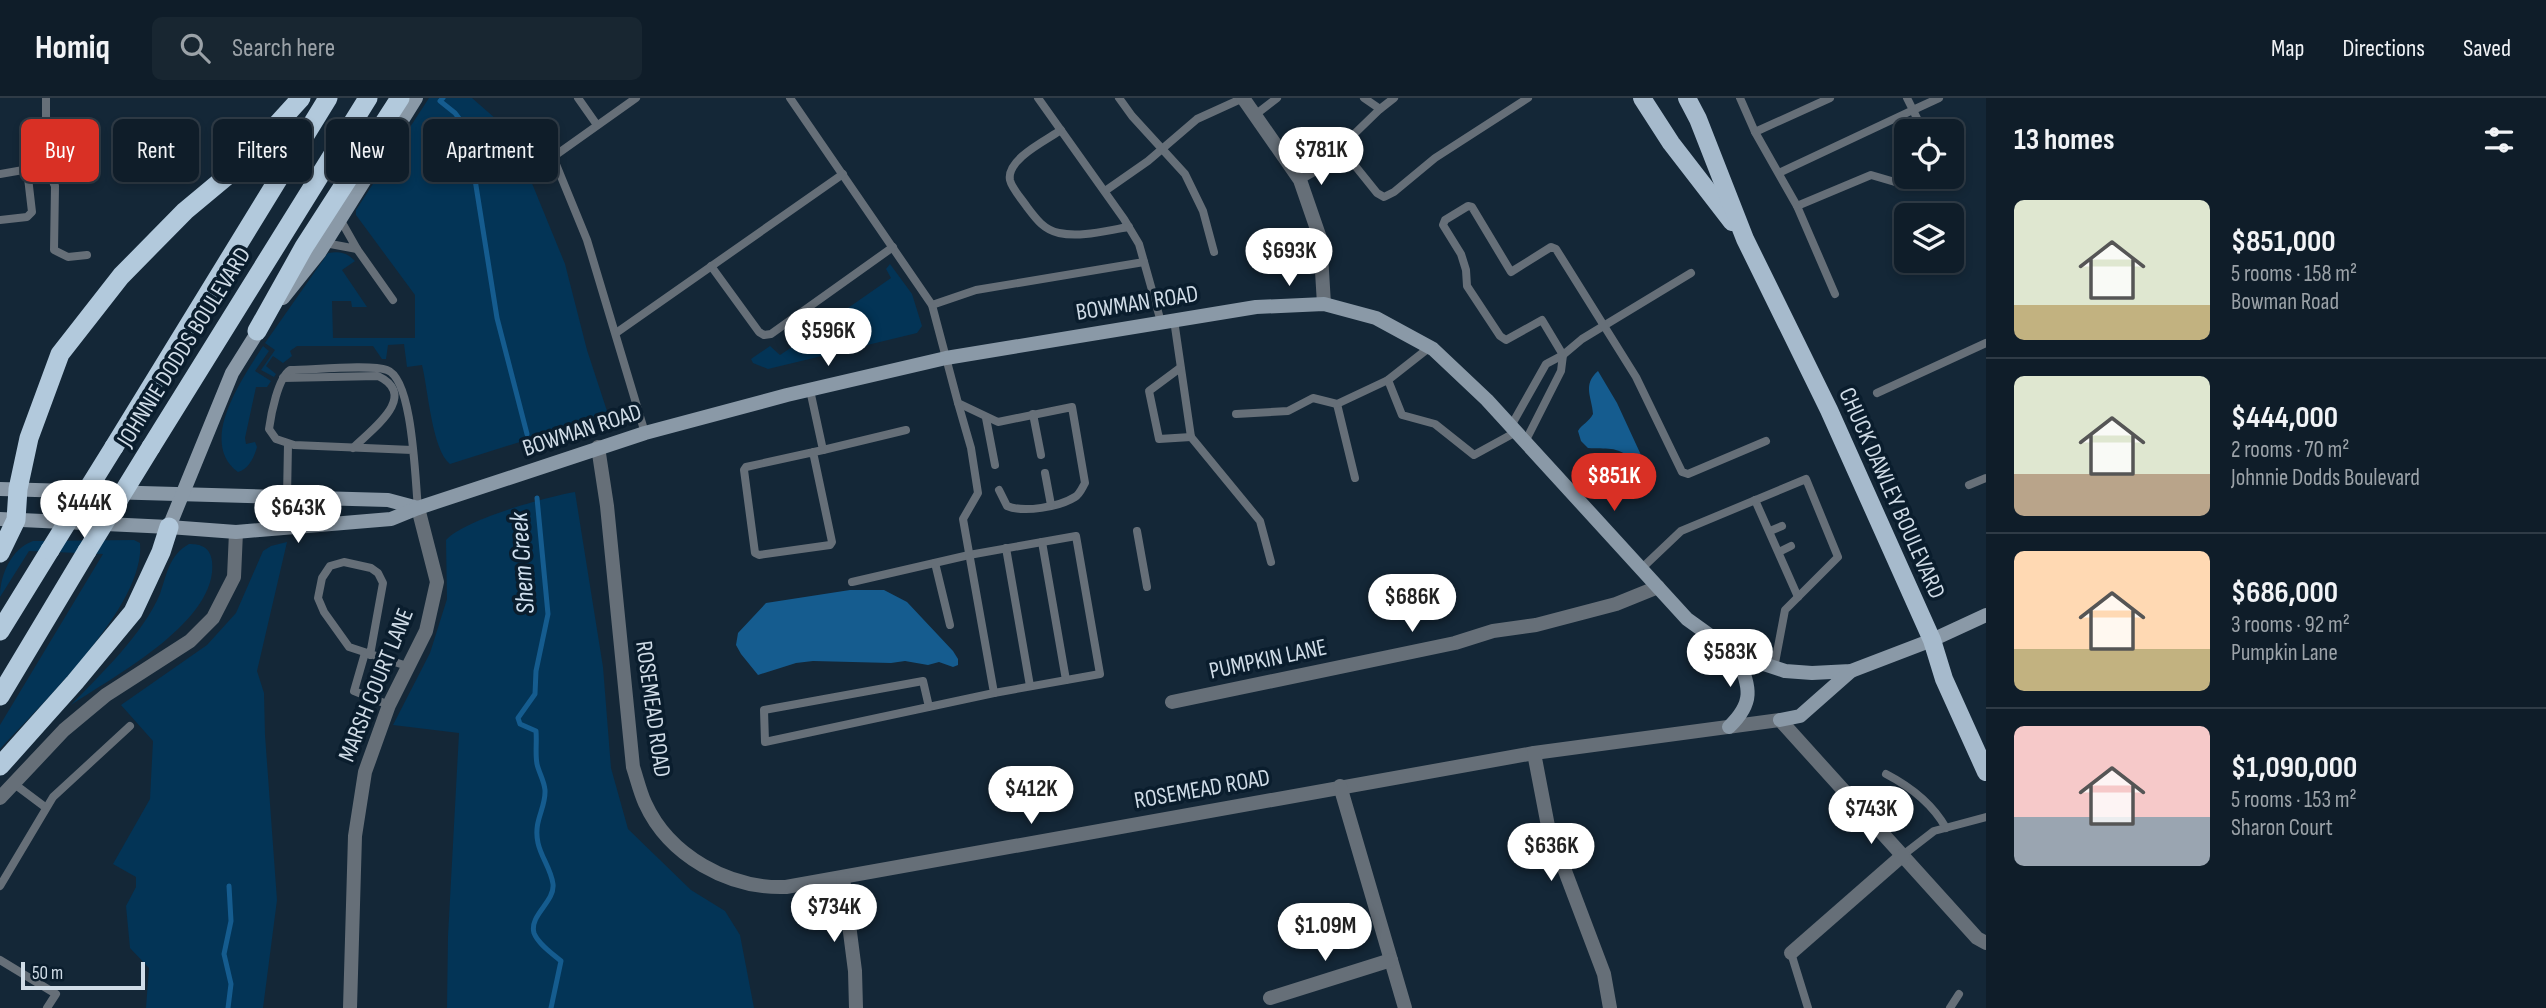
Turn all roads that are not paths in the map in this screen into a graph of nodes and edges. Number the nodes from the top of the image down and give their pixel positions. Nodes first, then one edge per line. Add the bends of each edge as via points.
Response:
1 (46, 98) edge
2 (301, 98) edge
3 (328, 98) edge
4 (368, 98) edge
5 (400, 98) edge
6 (416, 98) edge
7 (578, 98) edge
8 (636, 98) edge
9 (790, 98) edge
10 (1038, 98) edge
11 (1119, 98) edge
12 (1243, 98) edge
13 (1277, 98) edge
14 (1364, 98) edge
15 (1394, 98) edge
16 (1528, 98) edge
17 (1642, 98) edge
18 (1687, 98) edge
19 (1740, 98) edge
20 (1830, 98) edge
21 (1907, 98) edge
22 (1939, 98) edge
23 (1380, 109) junction
24 (1913, 110) junction
25 (1255, 115) junction
26 (46, 119) edge
27 (1917, 119) edge
28 (597, 125) junction
29 (1062, 130) junction
30 (1755, 132) junction
31 (1340, 147) junction
32 (1163, 148) junction
33 (21, 170) edge
34 (1779, 173) junction
35 (0, 174) edge
36 (843, 174) junction
37 (1300, 180) junction
38 (29, 182) edge
39 (53, 182) edge
40 (1894, 182) edge
41 (1105, 191) junction
42 (1797, 206) junction
43 (340, 219) junction
44 (0, 220) edge
45 (1129, 227) junction
46 (1745, 239) junction
47 (325, 243) junction
48 (893, 247) junction
49 (357, 249) junction
50 (1214, 252) dead end
51 (87, 255) dead end
52 (1144, 262) junction
53 (711, 266) junction
54 (1691, 273) dead end
55 (1835, 294) dead end
56 (393, 300) dead end
57 (932, 304) junction
58 (1324, 304) junction
59 (1167, 321) junction
60 (1603, 326) junction
61 (257, 331) junction
62 (616, 333) junction
63 (1986, 343) edge
64 (1430, 347) junction
65 (1563, 355) junction
66 (946, 358) junction
67 (1180, 368) junction
68 (283, 379) junction
69 (1388, 380) junction
70 (810, 390) junction
71 (1877, 393) dead end
72 (958, 402) junction
73 (1337, 404) junction
74 (1236, 414) dead end
75 (1033, 415) junction
76 (986, 418) junction
77 (906, 430) dead end
78 (645, 433) junction
79 (1517, 433) junction
80 (1191, 437) junction
81 (1766, 441) dead end
82 (288, 444) junction
83 (598, 447) junction
84 (353, 448) junction
85 (412, 450) junction
86 (823, 450) junction
87 (813, 452) junction
88 (1041, 455) dead end
89 (995, 465) dead end
90 (1045, 473) dead end
91 (1355, 478) dead end
92 (1986, 478) edge
93 (1969, 485) dead end
94 (9, 489) edge
95 (999, 490) dead end
96 (182, 495) junction
97 (287, 497) junction
98 (1755, 499) junction
99 (1052, 505) junction
100 (418, 508) junction
101 (1818, 510) junction
102 (1808, 514) dead end
103 (8, 519) edge
104 (1782, 526) dead end
105 (169, 527) junction
106 (1137, 531) dead end
107 (1770, 531) junction
108 (1827, 531) junction
109 (236, 532) junction
110 (1818, 535) dead end
111 (1042, 542) junction
112 (1791, 547) dead end
113 (1006, 548) junction
114 (1779, 552) junction
115 (0, 553) edge
116 (969, 555) junction
117 (1271, 562) dead end
118 (935, 563) junction
119 (1641, 569) junction
120 (852, 582) dead end
121 (1147, 587) dead end
122 (1658, 587) junction
123 (1798, 597) junction
124 (1986, 615) edge
125 (950, 625) dead end
126 (0, 631) edge
127 (1932, 640) junction
128 (368, 654) junction
129 (1737, 655) junction
130 (410, 667) junction
131 (1774, 668) junction
132 (1851, 671) junction
133 (1066, 680) junction
134 (1030, 687) junction
135 (994, 693) junction
136 (0, 696) edge
137 (1172, 702) dead end
138 (389, 705) junction
139 (929, 707) junction
140 (1780, 720) junction
141 (130, 726) dead end
142 (1728, 727) junction
143 (1981, 746) edge
144 (1534, 753) junction
145 (0, 766) edge
146 (1986, 772) edge
147 (1886, 775) dead end
148 (13, 783) junction
149 (1340, 786) junction
150 (0, 798) edge
151 (45, 807) junction
152 (1986, 817) edge
153 (1946, 828) junction
154 (1903, 855) junction
155 (843, 878) junction
156 (0, 886) edge
157 (1986, 943) edge
158 (1791, 953) joint
159 (0, 960) edge
160 (1391, 960) junction
161 (1959, 994) dead end
162 (1270, 998) dead end
163 (47, 1008) edge
164 (350, 1008) edge
165 (856, 1008) edge
166 (1405, 1008) edge
167 (1610, 1008) edge
168 (1808, 1008) edge
169 (1950, 1008) edge

1 - 26 lane
2 - 94 highway via 239,166 185,211 121,276 60,354
3 - 126 highway, JOHNNIE DODDS BOULEVARD, bridge
4 - 136 highway, JOHNNIE DODDS BOULEVARD, bridge
5 - 61 highway via 304,247
6 - 43 main road
7 - 28 lane
8 - 28 lane
9 - 36 lane
10 - 29 lane
11 - 32 lane
12 - 25 street
12 - 32 lane via 1197,119
13 - 25 lane
14 - 23 lane
15 - 23 lane
16 - 31 lane via 1384,197
17 - 46 main road, CHUCK DAWLEY BOULEVARD
18 - 46 main road, CHUCK DAWLEY BOULEVARD
19 - 30 lane
20 - 30 lane
21 - 24 lane
22 - 24 lane
23 - 31 lane
24 - 27 lane
24 - 34 lane
25 - 37 street
28 - 62 lane via 553,157 587,240
29 - 41 lane
29 - 45 lane via 1022,155 1011,168 1013,187 1038,221 1060,234
30 - 34 lane
31 - 37 lane
32 - 41 lane
32 - 50 lane via 1195,193
33 - 35 lane
34 - 42 lane
36 - 48 lane
36 - 53 lane
37 - 58 street via 1320,238
38 - 44 lane via 32,212 27,217
39 - 51 lane via 54,250 68,257
40 - 42 lane via 1871,175
41 - 45 lane
42 - 55 lane
43 - 47 main road
43 - 49 lane
45 - 52 lane
46 - 127 main road, CHUCK DAWLEY BOULEVARD via 1829,410
47 - 49 lane
47 - 61 main road
48 - 53 lane via 764,335
48 - 57 lane
49 - 56 lane
52 - 57 lane via 976,290
52 - 59 lane
53 - 62 lane
54 - 60 lane
57 - 66 lane
58 - 59 main road, BOWMAN ROAD via 1256,307
58 - 64 main road, BOWMAN ROAD via 1376,318
59 - 66 main road, BOWMAN ROAD
59 - 67 lane
60 - 65 lane
60 - 65 lane via 1556,249 1551,247 1511,272 1472,207 1445,220 1443,225 1461,254 1467,286 1500,336 1506,340 1542,320
60 - 81 lane via 1636,377 1682,472 1688,474
61 - 96 main road via 232,373
62 - 78 lane
63 - 71 lane
64 - 69 lane
64 - 79 main road, BOWMAN ROAD
65 - 79 lane via 1560,371
65 - 79 lane via 1546,364
66 - 70 main road, BOWMAN ROAD
66 - 72 lane
67 - 80 lane
67 - 80 lane via 1149,391 1159,439
68 - 82 lane via 269,429 275,439
68 - 84 lane via 378,376 387,380 396,396 392,408
68 - 85 lane via 290,370 390,370 401,382 409,410
69 - 73 lane
69 - 79 lane via 1402,415 1435,424 1474,455
70 - 78 main road, BOWMAN ROAD
70 - 86 lane
72 - 76 lane
72 - 116 lane via 978,493 963,519
73 - 74 lane via 1312,398 1288,411
73 - 91 lane
75 - 76 lane via 998,422
75 - 88 lane
75 - 99 lane via 1072,407 1086,483 1077,495
76 - 89 lane
77 - 86 lane
78 - 83 main road, BOWMAN ROAD
79 - 119 main road, BOWMAN ROAD
80 - 117 lane via 1260,522
82 - 84 lane
82 - 97 lane
83 - 100 main road, BOWMAN ROAD
83 - 155 street, ROSEMEAD ROAD via 629,737 645,803 680,850 723,876 774,887
84 - 85 lane
85 - 100 lane
86 - 87 lane
87 - 87 lane via 744,470 755,553 832,542
90 - 99 lane
92 - 93 lane
94 - 96 main road
94 - 103 highway
95 - 99 lane via 1007,506 1017,510
96 - 97 main road
96 - 105 main road
97 - 100 main road via 388,500
98 - 101 lane via 1806,479
98 - 107 lane
98 - 119 lane via 1681,531
100 - 109 main road, BOWMAN ROAD via 391,519
100 - 130 street, MARSH COURT LANE via 437,582 426,631
101 - 102 lane
101 - 108 lane
103 - 105 main road, BOWMAN ROAD
103 - 115 highway
104 - 107 lane
105 - 109 main road, BOWMAN ROAD
105 - 145 highway via 133,612
106 - 121 lane
107 - 114 lane
108 - 110 lane
108 - 123 lane via 1838,558
109 - 148 street via 234,577 213,618 190,641 106,695
111 - 113 lane
111 - 133 lane
111 - 133 lane via 1076,536 1098,662 1100,674
112 - 114 lane
113 - 116 lane
113 - 134 lane
114 - 123 lane
116 - 118 lane
116 - 135 lane
118 - 120 lane
118 - 125 lane
119 - 122 main road, BOWMAN ROAD
122 - 129 main road, BOWMAN ROAD via 1687,619
122 - 137 street, PUMPKIN LANE via 1616,604 1536,625
123 - 131 lane via 1785,610
124 - 127 main road, BOWMAN ROAD
127 - 132 main road, BOWMAN ROAD
127 - 143 main road, CHUCK DAWLEY BOULEVARD via 1944,679
128 - 128 lane via 344,643 321,605 322,578 330,566 344,562 371,568 383,583
128 - 130 lane
128 - 138 lane via 354,691
129 - 131 main road, BOWMAN ROAD
129 - 142 main road via 1748,701
130 - 138 street, MARSH COURT LANE
131 - 132 main road, BOWMAN ROAD via 1812,673
132 - 140 main road via 1800,716
133 - 134 lane
134 - 135 lane
135 - 139 lane
138 - 164 street, MARSH COURT LANE via 365,772 356,832
139 - 139 lane via 779,739 765,742 764,710 923,681
140 - 142 street, ROSEMEAD ROAD
140 - 154 street
141 - 151 lane
142 - 144 street, ROSEMEAD ROAD
143 - 146 main road, CHUCK DAWLEY BOULEVARD
144 - 149 street, ROSEMEAD ROAD
144 - 167 street via 1548,826 1604,974
147 - 153 lane via 1929,804
148 - 150 street
148 - 151 lane
149 - 155 street, ROSEMEAD ROAD
149 - 160 street
151 - 156 lane
152 - 153 lane
153 - 154 lane via 1922,838
154 - 157 street
154 - 158 street
155 - 165 street
158 - 168 lane
159 - 163 lane via 56,994
160 - 162 street
160 - 166 street
161 - 169 lane

